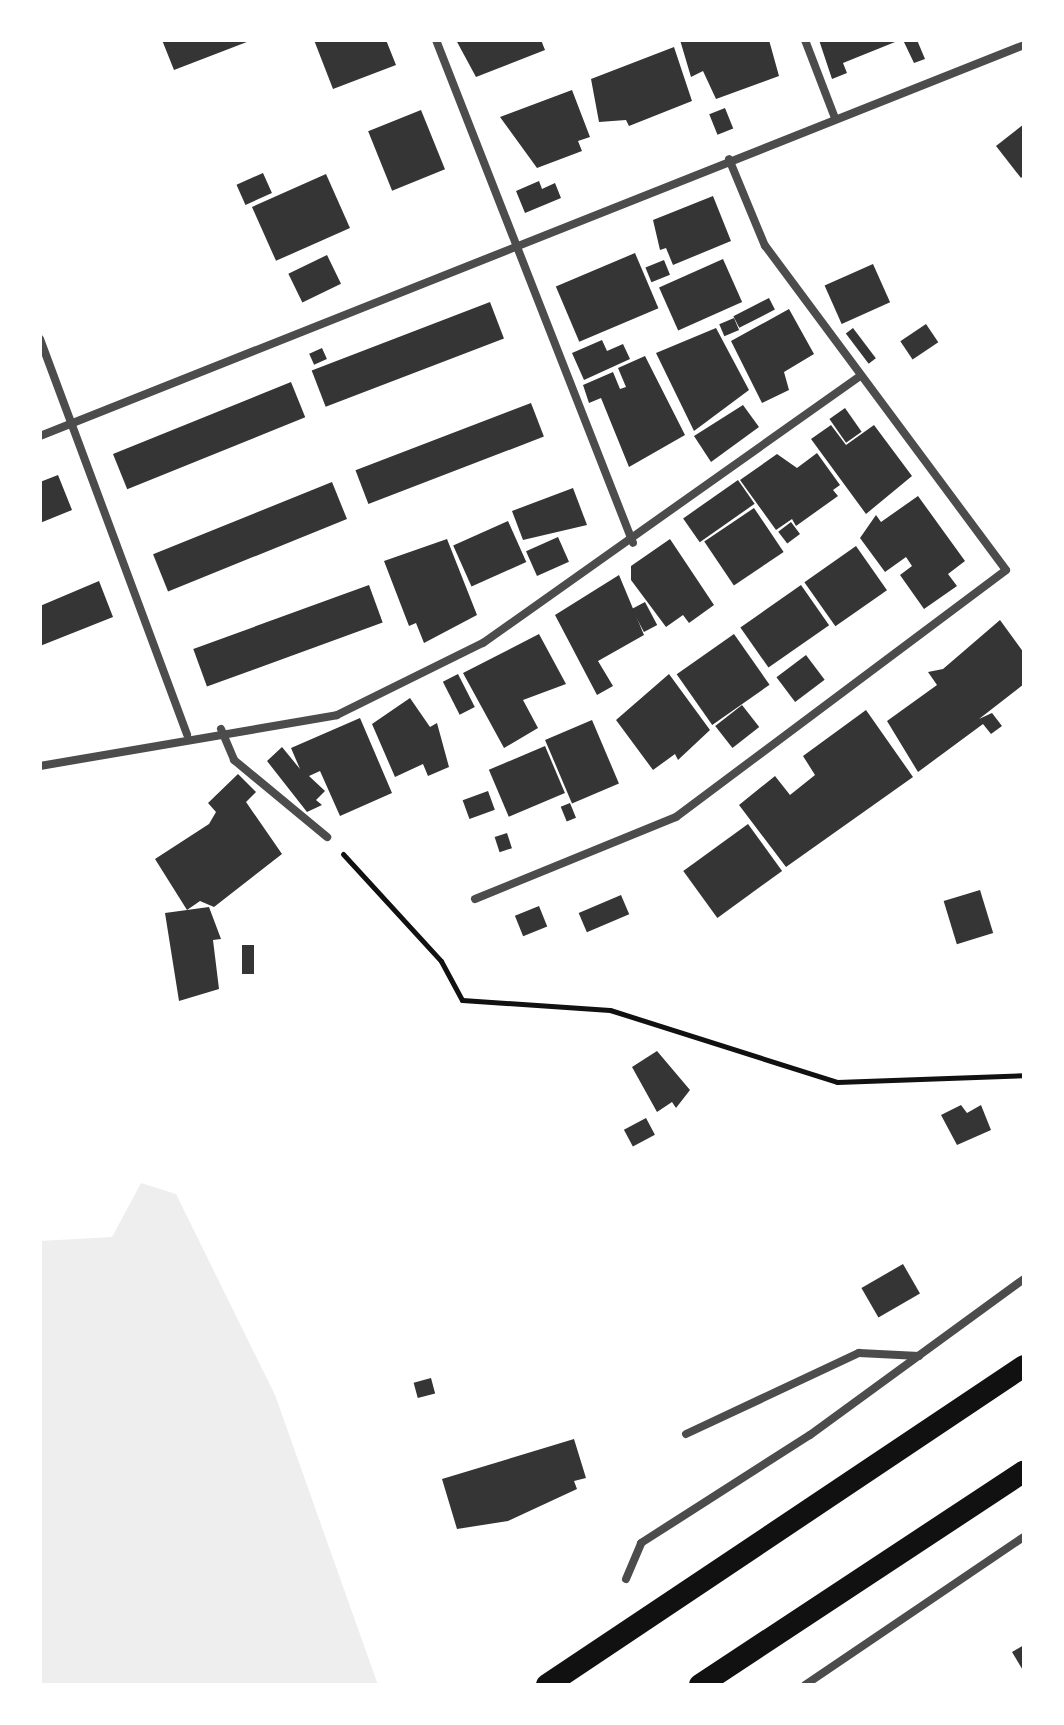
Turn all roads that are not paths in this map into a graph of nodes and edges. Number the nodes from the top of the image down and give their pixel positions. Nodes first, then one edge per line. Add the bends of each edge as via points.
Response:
1 (436, 40) edge
2 (805, 40) edge
3 (1024, 45) edge
4 (835, 118) junction
5 (729, 159) junction
6 (514, 245) junction
7 (40, 339) edge
8 (861, 375) junction
9 (72, 421) junction
10 (40, 436) edge
11 (633, 543) junction
12 (221, 729) junction
13 (187, 735) junction
14 (40, 766) edge
15 (327, 837) road end
16 (475, 899) dead end
17 (1024, 1279) edge
18 (919, 1356) junction
19 (1024, 1366) edge
20 (686, 1434) dead end
21 (1024, 1471) edge
22 (1024, 1537) edge
23 (626, 1579) dead end
24 (547, 1685) edge
25 (700, 1685) edge
26 (805, 1685) edge

1 - 6 street
2 - 4 street
3 - 4 street
4 - 5 street
5 - 6 street
5 - 8 street via 765,246
6 - 9 street
6 - 11 street
7 - 9 street
8 - 11 street
8 - 16 street via 1006,570 676,817
9 - 10 street
9 - 13 street
11 - 12 street via 483,643 337,715
12 - 13 street
12 - 15 street via 234,760
13 - 14 street
17 - 18 street
18 - 20 street via 859,1353
18 - 23 street via 641,1543
19 - 24 highway
21 - 25 highway
22 - 26 street

